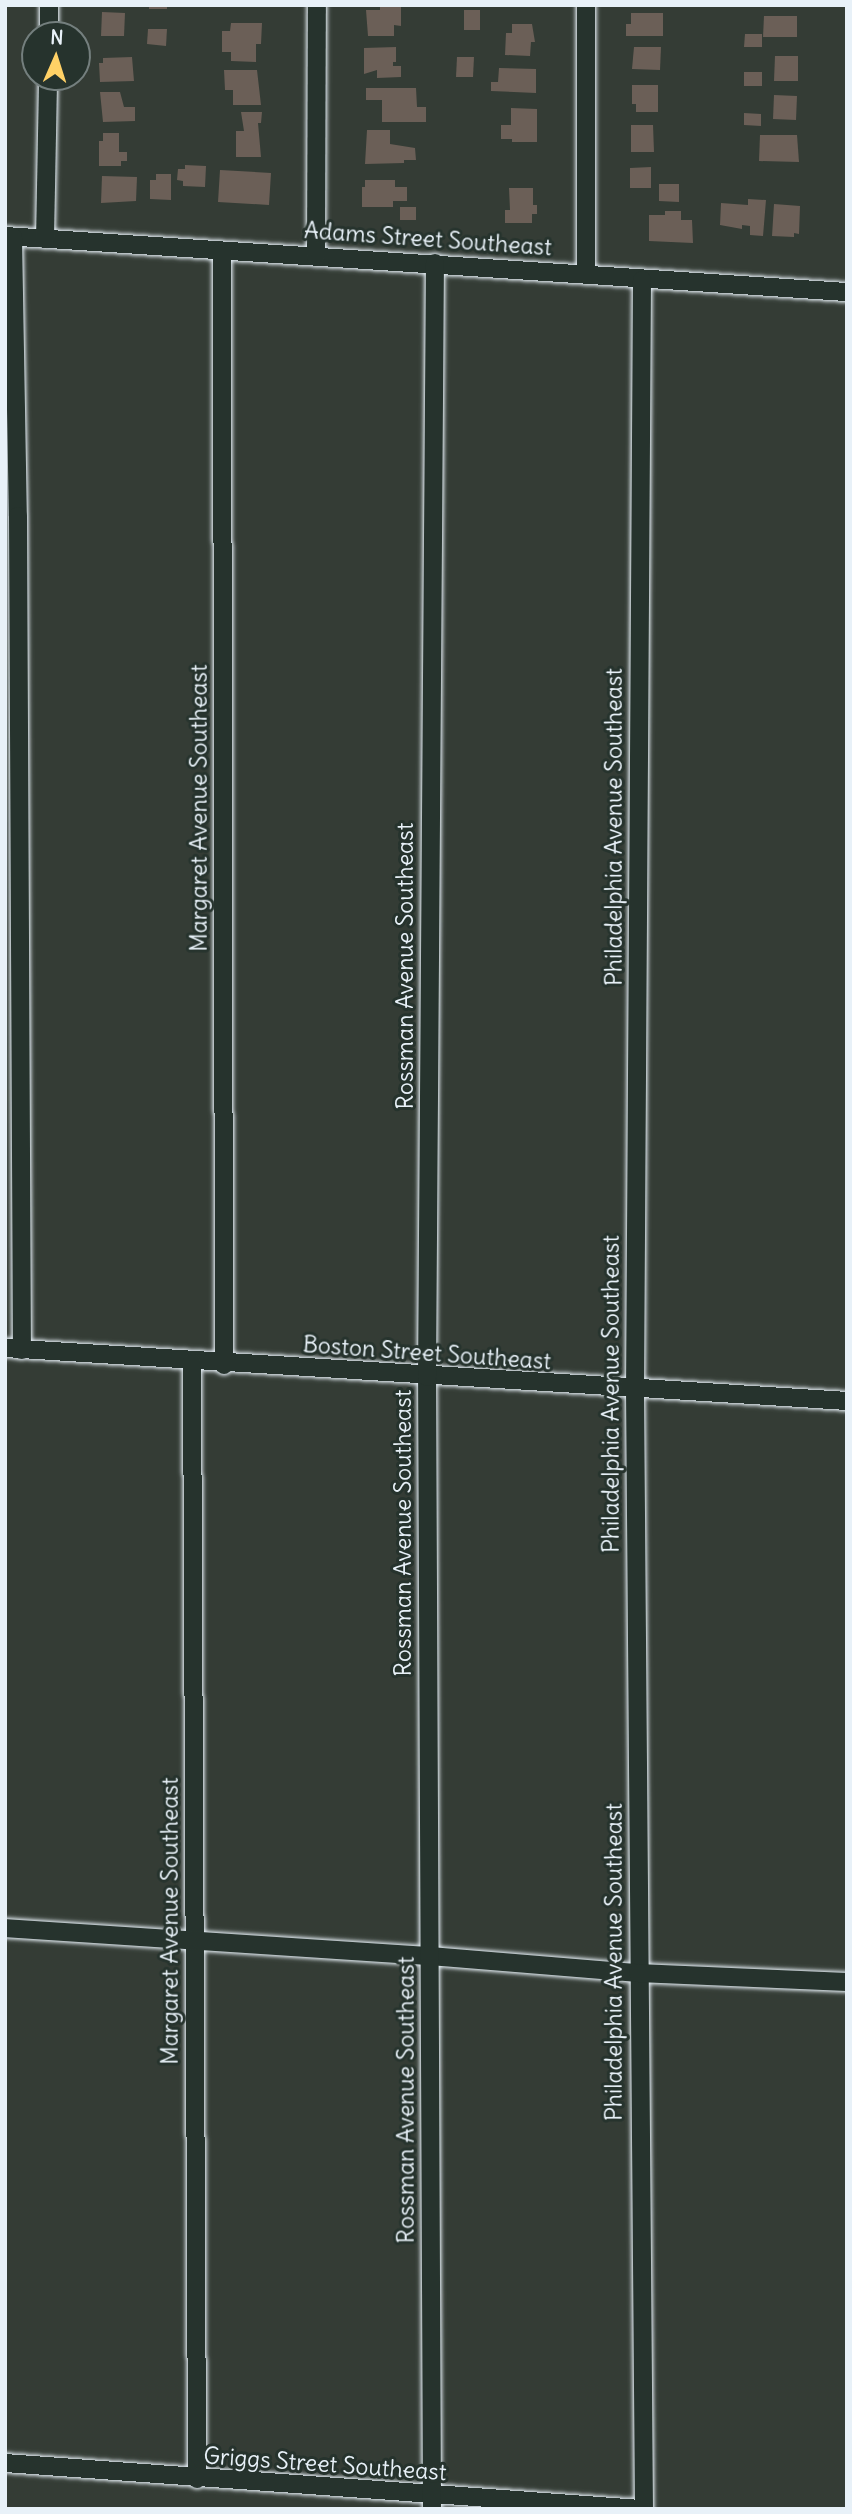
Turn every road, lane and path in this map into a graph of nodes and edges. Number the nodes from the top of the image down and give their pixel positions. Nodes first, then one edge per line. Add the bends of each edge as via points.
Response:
1 (317, 5) edge
2 (586, 5) edge
3 (48, 91) edge
4 (9, 236) edge
5 (45, 239) junction
6 (222, 251) junction
7 (316, 256) junction
8 (435, 263) junction
9 (586, 273) junction
10 (642, 280) junction
11 (847, 292) edge
12 (14, 1349) edge
13 (192, 1362) junction
14 (224, 1364) junction
15 (427, 1377) junction
16 (635, 1390) junction
17 (847, 1401) edge
18 (5, 1928) edge
19 (195, 1940) junction
20 (430, 1956) junction
21 (638, 1973) junction
22 (847, 1982) edge
23 (5, 2463) edge
24 (197, 2479) junction
25 (432, 2502) edge
26 (643, 2509) edge

1 - 7 street
2 - 9 street
3 - 5 street
4 - 5 street, Adams Street Southeast
4 - 12 street via 18,530
5 - 6 street, Adams Street Southeast
6 - 7 street, Adams Street Southeast
6 - 14 street, Margaret Avenue Southeast
7 - 8 street, Adams Street Southeast
8 - 9 street, Adams Street Southeast
8 - 15 street, Rossman Avenue Southeast
9 - 10 street, Adams Street Southeast
10 - 11 street, Adams Street Southeast
10 - 16 street, Philadelphia Avenue Southeast
12 - 13 street, Boston Street Southeast
13 - 14 street, Boston Street Southeast
13 - 19 street, Margaret Avenue Southeast
14 - 15 street, Boston Street Southeast
15 - 16 street, Boston Street Southeast
15 - 20 street, Rossman Avenue Southeast
16 - 17 street, Boston Street Southeast
16 - 21 street, Philadelphia Avenue Southeast
18 - 19 street
19 - 20 street
19 - 24 street, Margaret Avenue Southeast
20 - 21 street
20 - 25 street, Rossman Avenue Southeast
21 - 22 street
21 - 26 street, Philadelphia Avenue Southeast
23 - 24 street, Griggs Street Southeast
24 - 25 street, Griggs Street Southeast
25 - 26 street, Griggs Street Southeast

